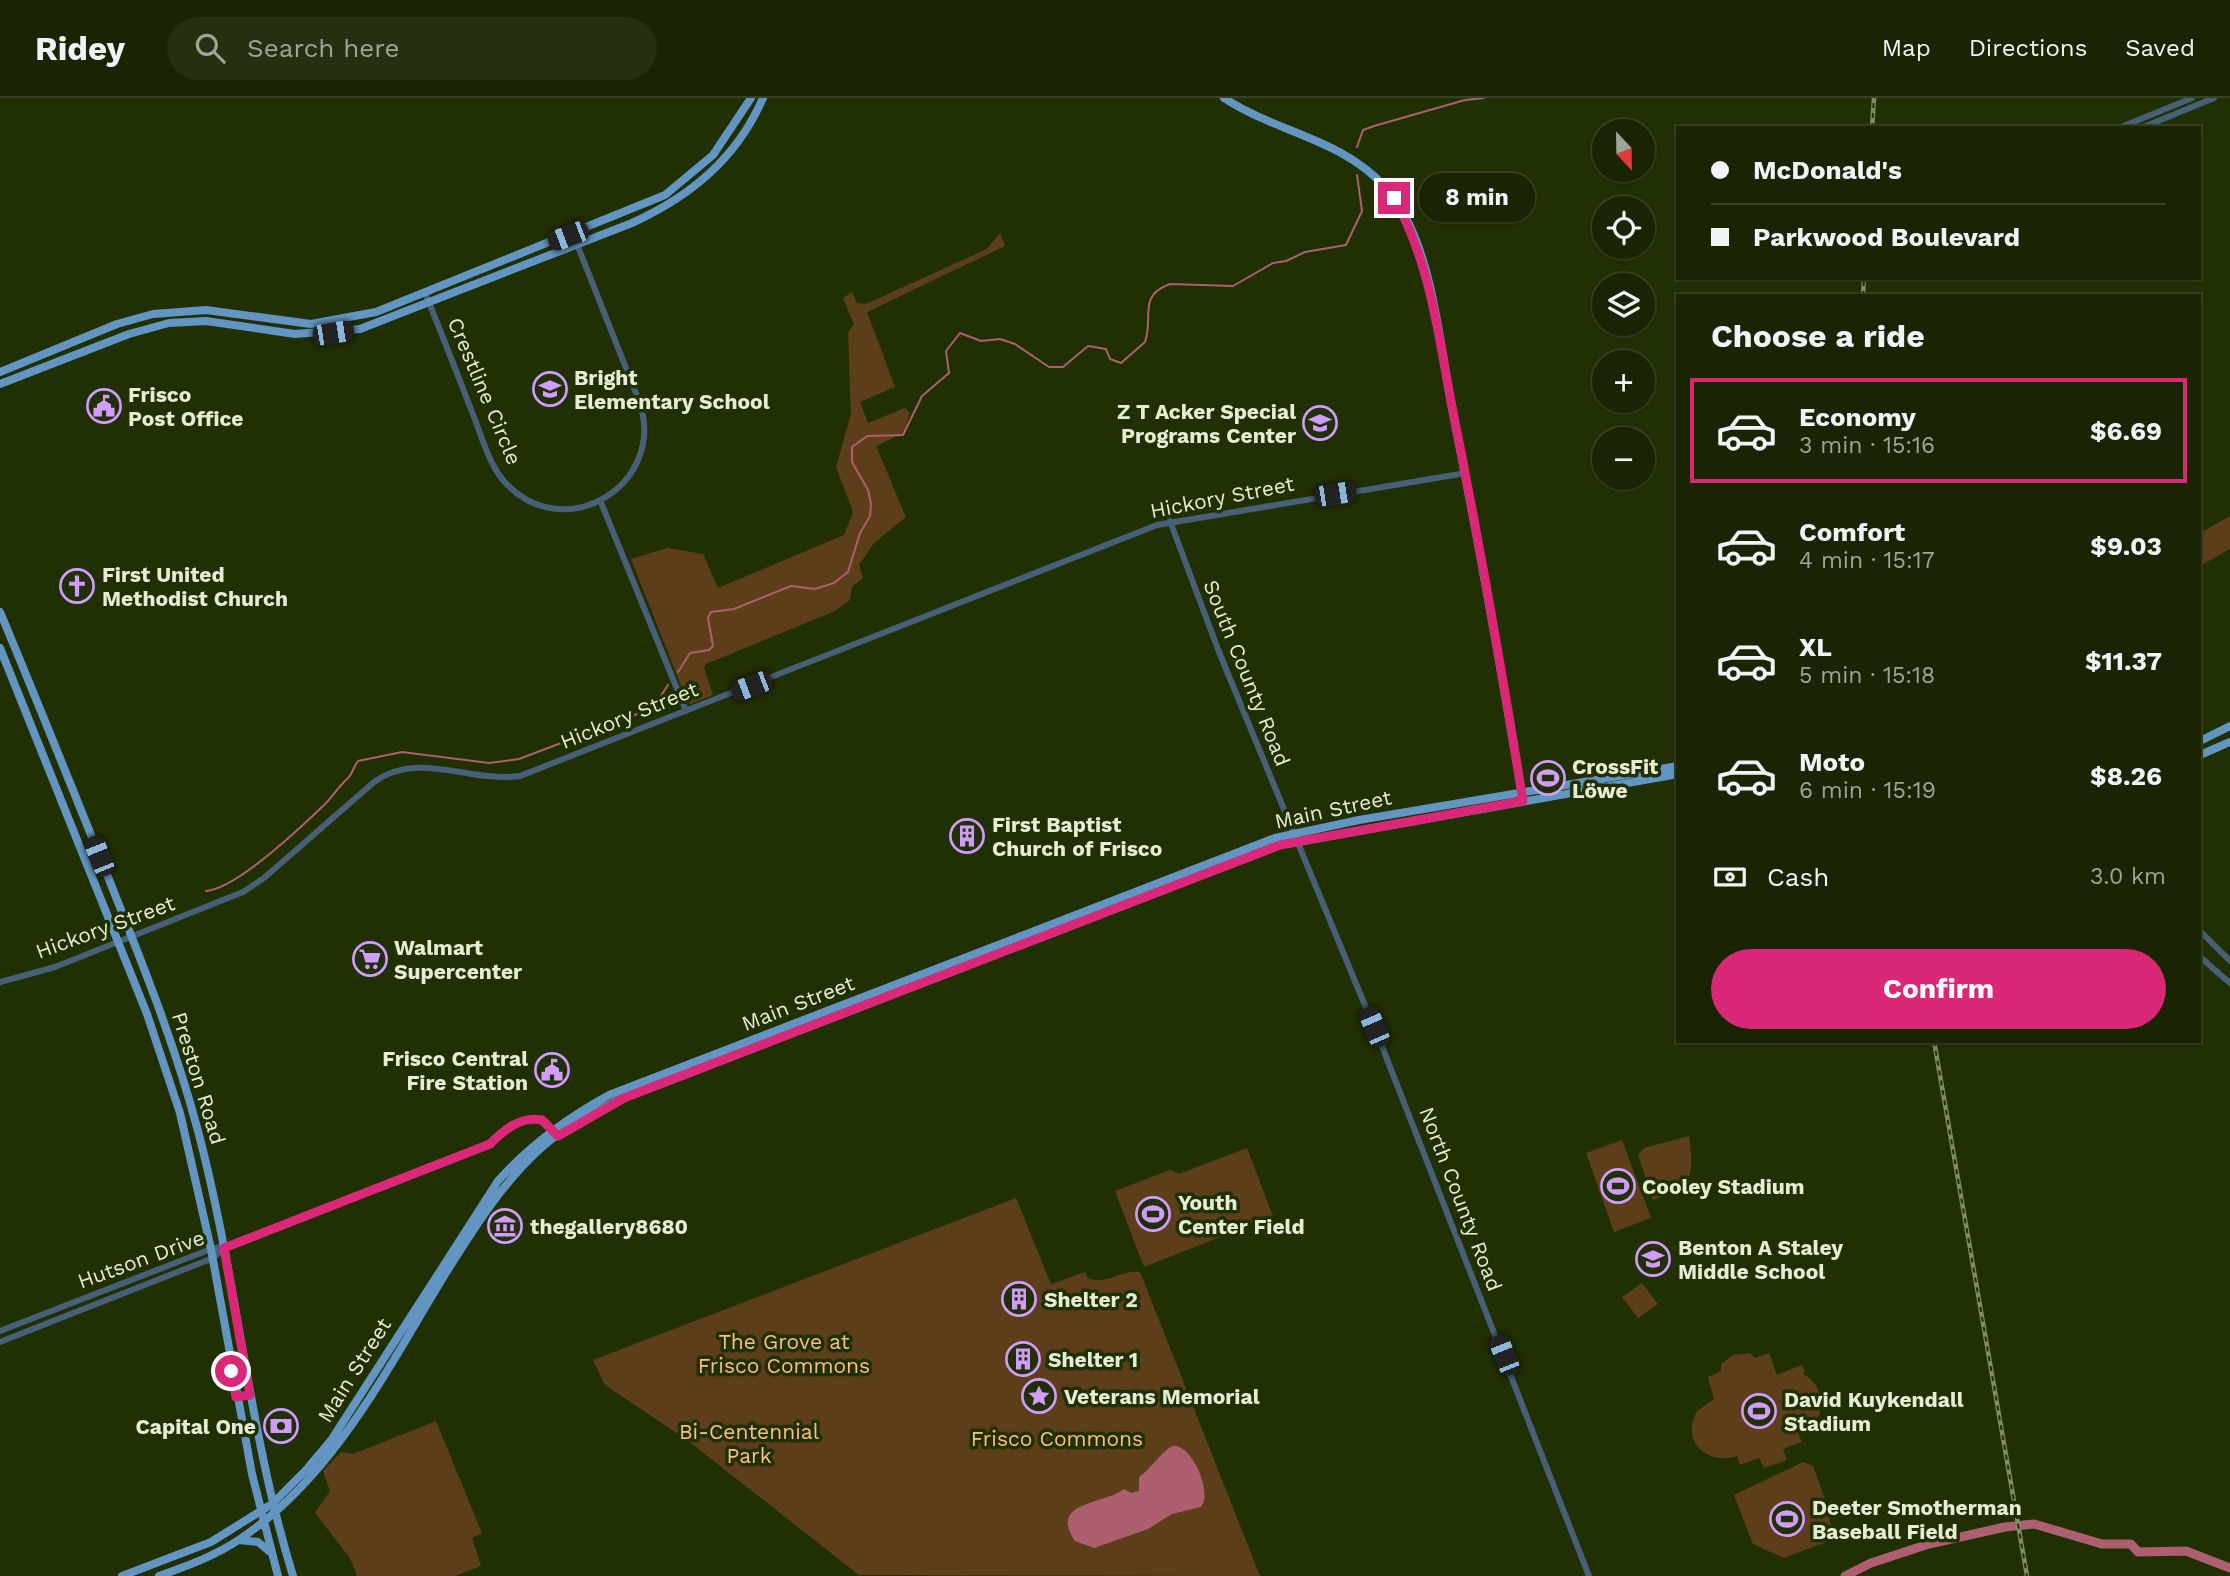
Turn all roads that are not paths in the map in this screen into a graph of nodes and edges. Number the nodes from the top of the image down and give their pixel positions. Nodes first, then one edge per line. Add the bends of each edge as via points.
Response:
1 (751, 98) edge
2 (763, 98) edge
3 (1224, 98) edge
4 (2192, 98) edge
5 (2214, 98) edge
6 (2162, 115) junction
7 (2126, 126) edge
8 (2144, 126) edge
9 (573, 234) junction
10 (578, 245) junction
11 (425, 293) junction
12 (429, 303) junction
13 (328, 322) junction
14 (329, 333) junction
15 (50, 353) junction
16 (54, 363) junction
17 (1, 372) edge
18 (3, 383) edge
19 (1466, 472) junction
20 (600, 500) junction
21 (1170, 521) junction
22 (0, 612) edge
23 (0, 648) edge
24 (687, 711) junction
25 (2230, 726) edge
26 (2201, 740) edge
27 (2230, 741) edge
28 (2201, 755) edge
29 (1676, 766) edge
30 (1676, 774) edge
31 (1522, 796) junction
32 (1294, 837) junction
33 (1241, 855) junction
34 (1222, 858) junction
35 (1201, 875) junction
36 (1050, 929) junction
37 (2201, 932) edge
38 (132, 937) junction
39 (120, 942) junction
40 (2201, 958) edge
41 (2230, 961) edge
42 (0, 982) edge
43 (2230, 983) edge
44 (555, 1133) junction
45 (224, 1248) junction
46 (211, 1249) junction
47 (213, 1258) junction
48 (50, 1312) junction
49 (54, 1321) junction
50 (0, 1331) edge
51 (0, 1342) edge
52 (250, 1395) junction
53 (236, 1397) junction
54 (266, 1478) junction
55 (288, 1488) junction
56 (272, 1504) junction
57 (260, 1512) junction
58 (274, 1514) junction
59 (263, 1523) junction
60 (239, 1540) junction
61 (271, 1554) junction
62 (122, 1576) edge
63 (159, 1576) edge
64 (278, 1576) edge
65 (292, 1576) edge
66 (1589, 1576) edge

1 - 9 main road via 719,148 681,184 648,204
2 - 10 main road via 740,142 692,190 649,216
3 - 19 main road via 1258,118 1344,152 1371,172 1394,198 1426,275
4 - 6 street
5 - 6 street
6 - 7 street
6 - 8 street
9 - 10 street
9 - 11 main road
10 - 12 main road
10 - 20 street via 645,427 638,462 627,480
11 - 12 street, Crestline Circle
11 - 13 main road via 376,312
12 - 14 main road via 379,323
12 - 20 street, Crestline Circle via 503,480 524,499 553,509 576,509
13 - 14 main road
13 - 15 main road via 296,324 222,311 183,310 117,324
14 - 16 main road via 177,322 129,334
15 - 16 main road
15 - 17 main road
16 - 18 main road
17 - 18 main road
19 - 21 street, Hickory Street
19 - 31 main road
20 - 24 street
21 - 24 street, Hickory Street
21 - 32 street, South County Road
22 - 38 main road, Preston Road
23 - 39 main road, Preston Road
24 - 38 street, Hickory Street via 520,776 492,779 410,766 394,771 374,782 243,892
25 - 26 main road
27 - 28 main road
29 - 31 main road, Main Street
30 - 31 main road, Main Street
31 - 32 main road, Main Street
32 - 33 main road, Main Street
32 - 66 street, North County Road via 1393,1073
33 - 34 main road, Main Street
33 - 35 main road, Main Street
34 - 35 main road
34 - 36 main road, Main Street
35 - 36 main road, Main Street
36 - 44 main road, Main Street via 614,1102
37 - 41 street
38 - 39 street, Hickory Street
38 - 45 main road, Preston Road via 191,1105
39 - 42 street, Hickory Street
39 - 46 main road, Preston Road via 180,1113
40 - 43 street
44 - 45 street via 542,1120 522,1121 490,1144
44 - 55 main road, Main Street via 515,1162 480,1205 332,1439
44 - 58 main road, Main Street via 497,1197 328,1457
45 - 46 street, Hutson Drive
45 - 47 street, Hutson Drive
45 - 52 main road, Preston Road
46 - 47 main road, Preston Road
46 - 48 street, Hutson Drive
47 - 49 street, Hutson Drive
47 - 53 main road, Preston Road
48 - 49 street
48 - 50 street, Hutson Drive
49 - 51 street, Hutson Drive
52 - 53 main road
52 - 54 main road, Preston Road
53 - 57 main road, Preston Road
54 - 55 main road via 278,1489
54 - 56 main road, Preston Road
55 - 56 main road, Main Street
56 - 57 main road, Main Street
56 - 58 main road, Preston Road
57 - 59 main road, Preston Road
57 - 62 main road, Main Street via 201,1547
58 - 59 main road, Main Street
58 - 65 main road, Preston Road
59 - 60 main road, Main Street
59 - 61 main road, Preston Road
60 - 61 main road via 258,1542
60 - 63 main road, Main Street
61 - 64 main road, Preston Road

